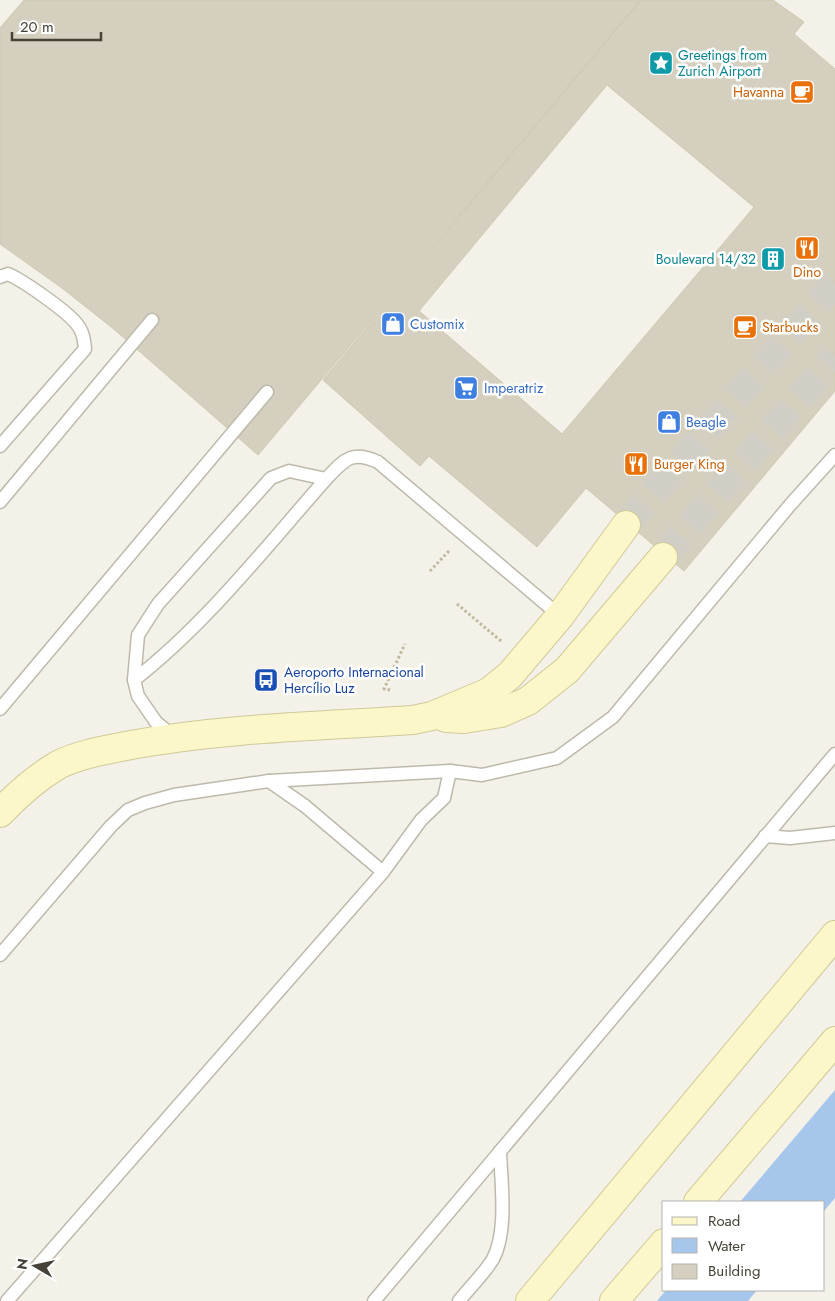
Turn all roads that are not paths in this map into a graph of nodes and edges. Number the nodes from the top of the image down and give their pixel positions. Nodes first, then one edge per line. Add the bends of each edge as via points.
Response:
1 (0, 277) edge
2 (152, 320) dead end
3 (267, 392) dead end
4 (0, 446) edge
5 (835, 455) edge
6 (326, 479) junction
7 (0, 502) edge
8 (626, 525) tunnel mouth
9 (663, 557) tunnel mouth
10 (560, 616) junction
11 (134, 680) junction
12 (1, 707) edge
13 (432, 716) junction
14 (174, 737) junction
15 (835, 754) edge
16 (450, 771) junction
17 (269, 781) junction
18 (0, 814) edge
19 (835, 833) edge
20 (765, 836) junction
21 (383, 872) junction
22 (835, 935) edge
23 (0, 955) edge
24 (835, 1041) edge
25 (500, 1151) junction
26 (699, 1201) edge
27 (662, 1245) edge
28 (8, 1301) edge
29 (374, 1301) edge
30 (459, 1301) edge
31 (530, 1301) edge
32 (614, 1301) edge

1 - 4 lane via 8,274 21,280 76,323 84,336 85,349
2 - 7 lane
3 - 12 lane
5 - 16 lane via 613,717 557,758 482,775
6 - 10 lane via 341,463 354,456 378,462
6 - 11 lane via 206,614 166,655
6 - 11 lane via 289,472 271,478 158,604 138,635
8 - 10 main road
9 - 13 main road via 567,670 528,701 501,713 464,719
10 - 13 main road via 510,675 489,692
11 - 14 lane via 146,710
13 - 14 main road
14 - 18 main road via 100,751 59,765 20,792
15 - 20 lane
16 - 17 lane
16 - 21 lane via 444,798 421,820
17 - 21 lane via 305,806
17 - 23 lane via 174,795 128,810
19 - 20 lane via 790,838
20 - 25 lane
21 - 28 lane
22 - 31 main road
24 - 26 main road
25 - 29 lane
25 - 30 lane via 500,1235 493,1258
27 - 32 main road

